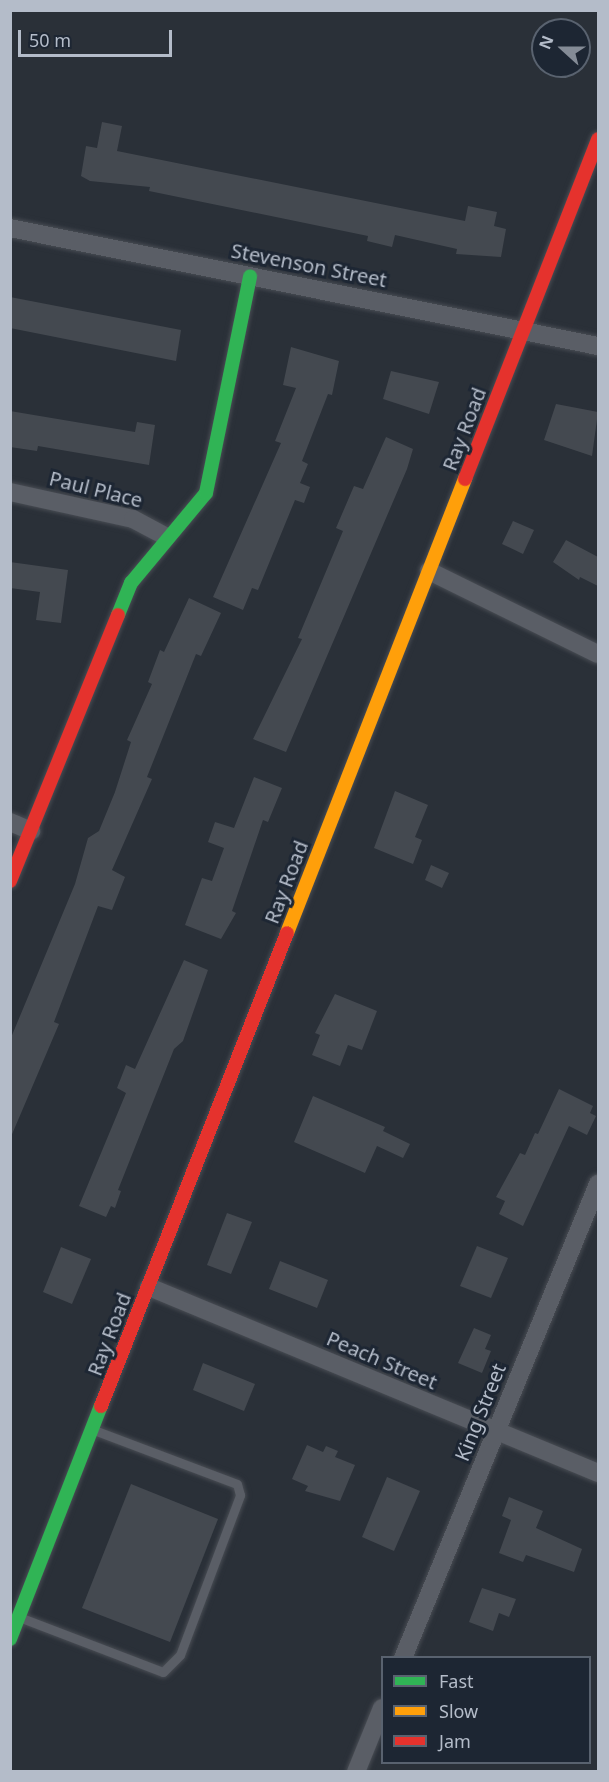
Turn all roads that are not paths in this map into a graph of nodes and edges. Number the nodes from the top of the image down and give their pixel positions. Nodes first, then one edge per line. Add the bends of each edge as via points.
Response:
1 (598, 139) edge
2 (10, 228) edge
3 (250, 276) junction
4 (523, 331) junction
5 (598, 346) edge
6 (10, 492) edge
7 (167, 537) junction
8 (429, 571) junction
9 (598, 654) edge
10 (10, 822) edge
11 (31, 831) junction
12 (10, 881) edge
13 (598, 1184) edge
14 (149, 1287) junction
15 (93, 1429) junction
16 (496, 1432) junction
17 (598, 1473) edge
18 (19, 1617) junction
19 (10, 1639) edge
20 (404, 1656) edge
21 (381, 1710) edge
22 (356, 1772) edge

1 - 4 street, Ray Road
2 - 3 street, Stevenson Street
3 - 4 street, Stevenson Street
3 - 7 street via 206,493 191,516
4 - 5 street, Stevenson Street
4 - 8 street, Ray Road
6 - 7 street, Paul Place via 133,519
7 - 11 street via 131,583
8 - 9 street
8 - 14 street, Ray Road
10 - 11 street
11 - 12 street
13 - 16 street, King Street
14 - 15 street, Ray Road
14 - 16 street, Peach Street
15 - 18 street, Ray Road
15 - 18 lane via 237,1484 240,1495 204,1595 180,1655 163,1672
16 - 17 street, Peach Street
16 - 20 street, King Street
18 - 19 street, Ray Road
21 - 22 street

